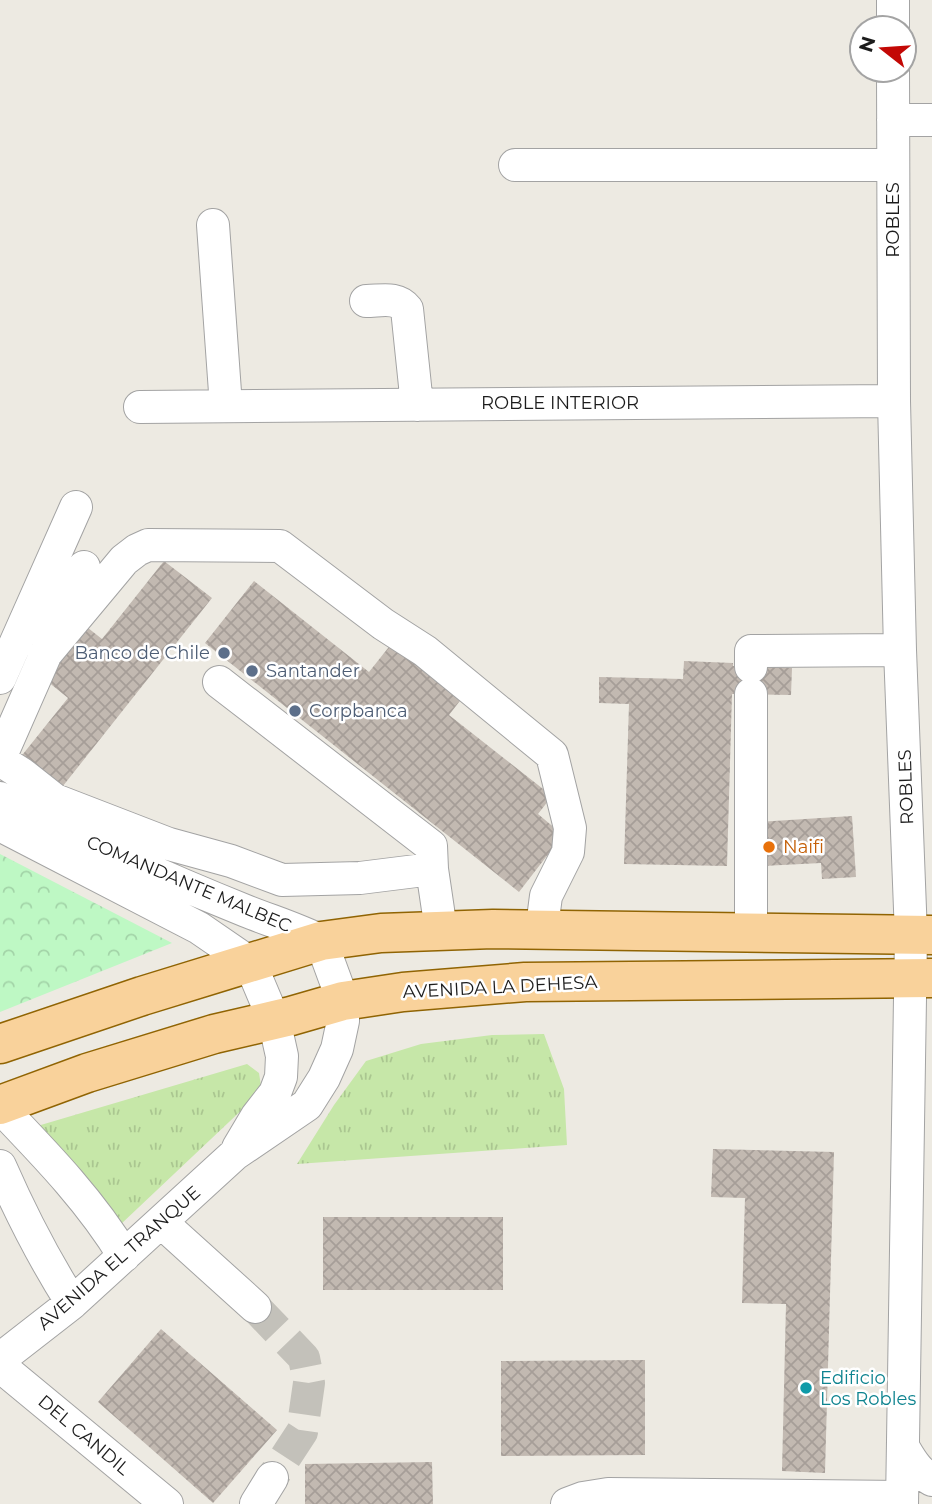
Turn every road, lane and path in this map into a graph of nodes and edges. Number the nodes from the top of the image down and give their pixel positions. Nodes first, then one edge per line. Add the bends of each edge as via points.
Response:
1 (893, 84) edge
2 (893, 120) junction
3 (932, 120) edge
4 (514, 165) dead end
5 (893, 165) junction
6 (213, 225) dead end
7 (366, 301) dead end
8 (894, 401) junction
9 (417, 405) junction
10 (226, 406) junction
11 (140, 407) dead end
12 (76, 508) dead end
13 (84, 567) dead end
14 (342, 575) dead end
15 (425, 650) junction
16 (900, 650) junction
17 (44, 656) junction
18 (0, 678) edge
19 (219, 682) dead end
20 (0, 759) edge
21 (0, 799) edge
22 (0, 825) edge
23 (432, 869) junction
24 (921, 876) edge
25 (441, 929) junction
26 (545, 931) junction
27 (751, 933) junction
28 (922, 935) edge
29 (321, 941) junction
30 (250, 963) junction
31 (922, 978) edge
32 (343, 1001) junction
33 (274, 1020) junction
34 (0, 1044) edge
35 (0, 1106) edge
36 (235, 1153) junction
37 (0, 1166) edge
38 (161, 1222) junction
39 (124, 1256) junction
40 (72, 1303) junction
41 (255, 1307) tunnel mouth
42 (0, 1359) edge
43 (0, 1366) edge
44 (905, 1450) junction
45 (932, 1479) edge
46 (662, 1499) edge
47 (902, 1501) edge
48 (167, 1504) edge
49 (567, 1504) edge

1 - 2 street, ROBLES
2 - 3 street
2 - 5 street, ROBLES
4 - 5 street
5 - 8 street, ROBLES
6 - 10 street
7 - 9 street via 394,300 407,309
8 - 9 street, ROBLE INTERIOR
8 - 16 street, ROBLES
9 - 10 street, ROBLE INTERIOR
10 - 11 street, ROBLE INTERIOR
12 - 18 street
13 - 17 street
14 - 15 street via 397,617
15 - 17 street via 280,546 148,545 124,561
15 - 26 street via 552,755 570,828 568,852 546,896
16 - 24 street, ROBLES
16 - 27 street via 751,651
17 - 20 street
19 - 23 street via 431,846
20 - 23 street via 55,800 169,844 282,880 360,878
21 - 29 street, COMANDANTE MALBEC
22 - 30 street, COMANDANTE MALBEC via 199,928
23 - 25 street
24 - 28 street, ROBLES
25 - 26 main road
25 - 29 main road
26 - 27 main road
27 - 28 main road
28 - 31 street, ROBLES
29 - 30 main road
29 - 32 street
30 - 33 street
30 - 34 main road
31 - 32 main road, AVENIDA LA DEHESA via 525,982
31 - 44 street, ROBLES
32 - 33 main road, AVENIDA LA DEHESA
32 - 36 street, AVENIDA EL TRANQUE via 337,1049 307,1105
33 - 35 main road, AVENIDA LA DEHESA via 110,1066
33 - 36 street, AVENIDA EL TRANQUE via 282,1056 281,1077
35 - 39 street via 72,1187
36 - 38 street, AVENIDA EL TRANQUE
37 - 40 street via 20,1213
38 - 39 street, AVENIDA EL TRANQUE
38 - 41 street
39 - 40 street, AVENIDA EL TRANQUE
40 - 42 street, AVENIDA EL TRANQUE
43 - 48 street, DEL CANDIL
44 - 45 street via 913,1465
44 - 47 street, ROBLES
46 - 47 street
46 - 49 street via 595,1495

